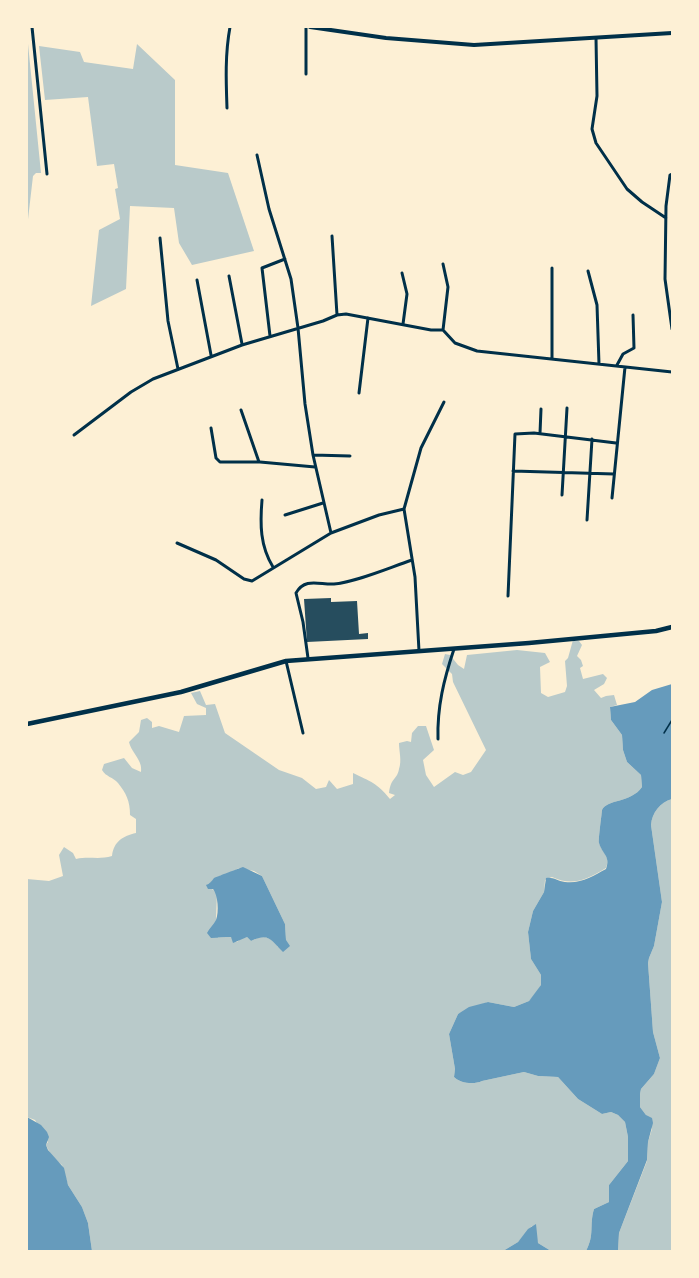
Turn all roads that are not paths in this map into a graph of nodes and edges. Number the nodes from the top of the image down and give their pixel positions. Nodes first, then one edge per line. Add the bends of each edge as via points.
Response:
1 (32, 27) edge
2 (230, 27) edge
3 (306, 27) edge
4 (310, 27) edge
5 (672, 33) edge
6 (596, 38) junction
7 (306, 74) dead end
8 (227, 108) dead end
9 (257, 155) dead end
10 (47, 174) dead end
11 (672, 174) edge
12 (666, 218) junction
13 (332, 236) dead end
14 (160, 238) dead end
15 (285, 259) junction
16 (443, 264) dead end
17 (552, 268) dead end
18 (588, 270) dead end
19 (402, 273) dead end
20 (229, 276) dead end
21 (197, 280) dead end
22 (338, 315) junction
23 (633, 315) dead end
24 (368, 318) junction
25 (403, 324) junction
26 (298, 328) junction
27 (672, 329) edge
28 (443, 330) junction
29 (270, 336) junction
30 (242, 345) junction
31 (211, 356) junction
32 (552, 359) junction
33 (599, 364) junction
34 (616, 366) junction
35 (625, 367) junction
36 (178, 369) junction
37 (672, 372) edge
38 (359, 393) dead end
39 (444, 402) dead end
40 (567, 408) dead end
41 (241, 410) dead end
42 (541, 410) dead end
43 (211, 428) dead end
44 (540, 433) junction
45 (74, 435) dead end
46 (566, 436) junction
47 (592, 439) junction
48 (616, 443) junction
49 (313, 455) junction
50 (350, 456) dead end
51 (260, 462) junction
52 (315, 466) junction
53 (513, 471) junction
54 (563, 472) junction
55 (590, 472) junction
56 (614, 474) junction
57 (562, 495) dead end
58 (612, 498) dead end
59 (262, 500) dead end
60 (323, 503) junction
61 (404, 509) junction
62 (285, 515) dead end
63 (587, 520) dead end
64 (332, 533) junction
65 (177, 543) dead end
66 (412, 560) junction
67 (274, 568) junction
68 (508, 596) dead end
69 (672, 627) edge
70 (454, 649) junction
71 (419, 651) junction
72 (308, 658) junction
73 (286, 661) junction
74 (27, 724) edge
75 (303, 733) dead end
76 (438, 739) dead end

1 - 10 street
2 - 8 street via 225,74
3 - 7 street
4 - 6 main road via 455,45
5 - 6 main road
6 - 12 street via 597,96 592,129 596,143 627,189
9 - 15 street
11 - 12 street via 666,194
12 - 27 street via 665,279
13 - 22 street
14 - 36 street via 168,321
15 - 26 street
15 - 29 street via 262,268
16 - 28 street via 448,287
17 - 32 street
18 - 33 street via 597,305
19 - 25 street via 407,294
20 - 30 street
21 - 31 street
22 - 24 street
22 - 26 street
23 - 34 street via 634,348 622,354
24 - 25 street
24 - 38 street
25 - 28 street
26 - 29 street
26 - 49 street
28 - 32 street via 455,343 477,351
29 - 30 street
30 - 31 street
31 - 36 street
32 - 33 street
33 - 34 street
34 - 35 street
35 - 37 street
35 - 48 street
36 - 45 street via 131,392
39 - 61 street via 421,448
40 - 46 street
41 - 51 street
42 - 44 street
43 - 51 street via 218,461
44 - 46 street
44 - 53 street via 515,434
46 - 47 street
46 - 54 street
47 - 48 street
47 - 55 street
48 - 56 street
49 - 50 street
49 - 52 street
51 - 52 street
52 - 60 street
53 - 54 street
53 - 68 street
54 - 55 street
54 - 57 street
55 - 56 street
55 - 63 street
56 - 58 street
59 - 67 street via 261,533 267,558
60 - 62 street
60 - 64 street
61 - 64 street
61 - 66 street
64 - 67 street
65 - 67 street via 216,560 248,581 257,580
66 - 71 street
66 - 72 street via 342,582 301,586 296,593
69 - 70 highway
70 - 71 highway
70 - 76 street via 438,708
71 - 72 highway
72 - 73 highway
73 - 74 highway via 181,692
73 - 75 street

